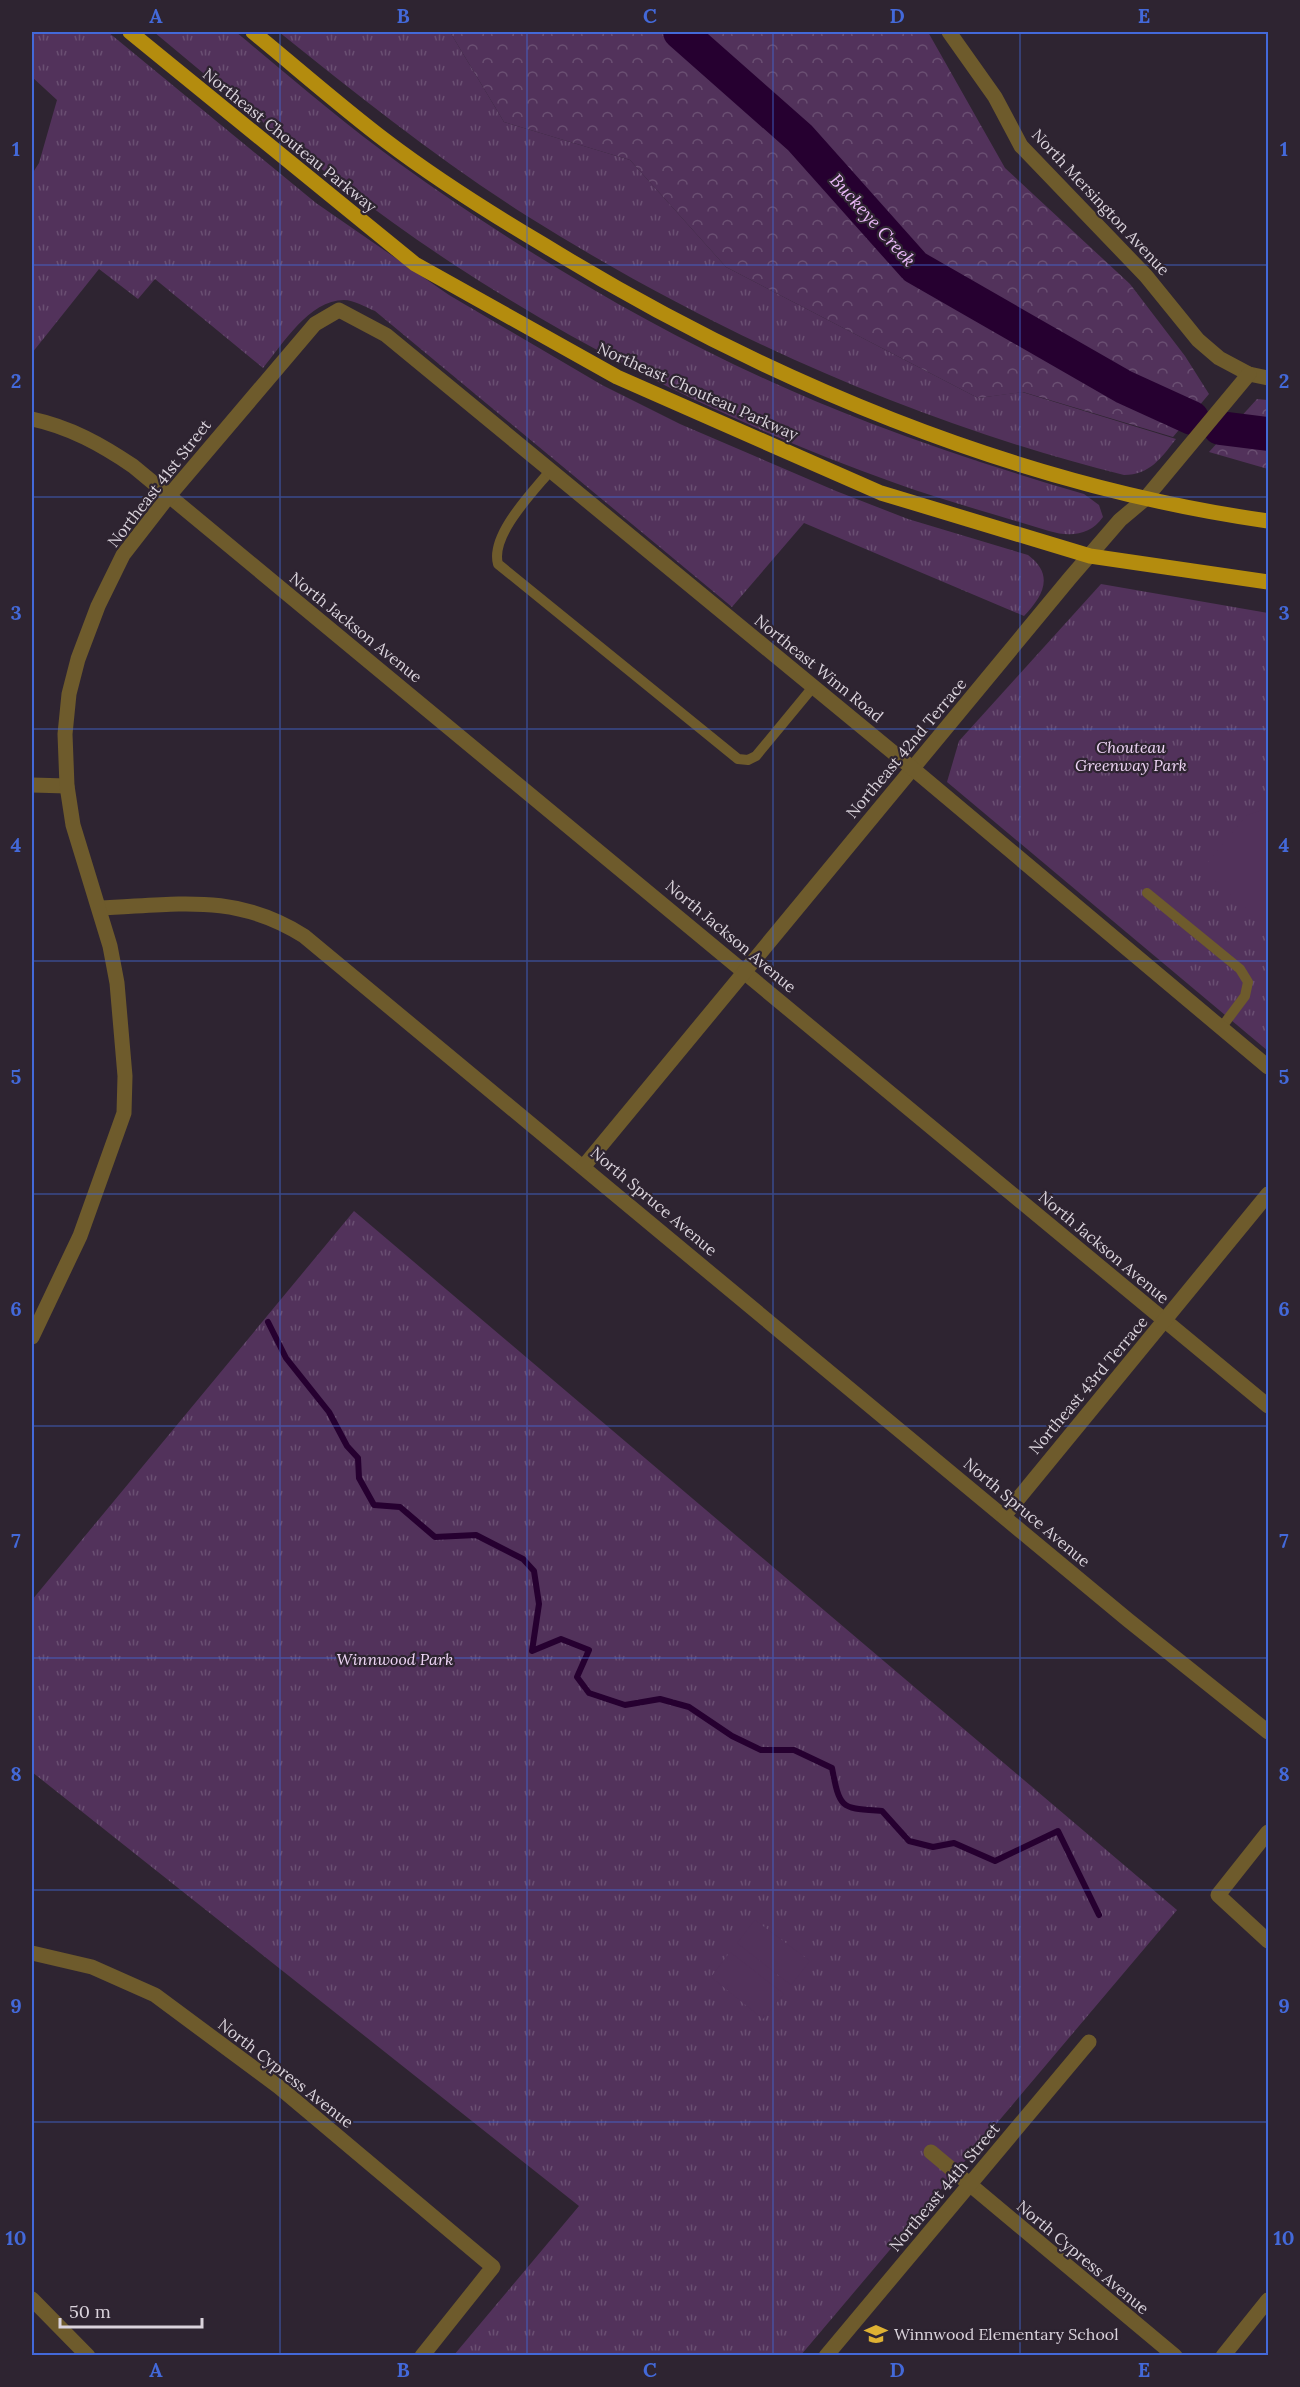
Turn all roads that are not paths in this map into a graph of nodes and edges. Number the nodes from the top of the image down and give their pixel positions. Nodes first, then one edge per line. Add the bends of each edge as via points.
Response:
1 (130, 32) edge
2 (253, 32) edge
3 (949, 32) edge
4 (339, 310) joint
5 (1249, 374) junction
6 (1269, 378) edge
7 (32, 419) edge
8 (550, 471) junction
9 (168, 496) junction
10 (1145, 499) junction
11 (1269, 521) edge
12 (1090, 556) junction
13 (1269, 582) edge
14 (813, 687) junction
15 (912, 768) junction
16 (32, 785) edge
17 (67, 786) junction
18 (1147, 893) dead end
19 (99, 908) junction
20 (744, 970) junction
21 (1221, 1028) junction
22 (1269, 1067) edge
23 (584, 1167) junction
24 (1269, 1194) edge
25 (1165, 1321) junction
26 (32, 1337) edge
27 (1269, 1406) edge
28 (1004, 1516) junction
29 (1269, 1732) edge
30 (1269, 1832) edge
31 (1269, 1941) edge
32 (32, 1953) edge
33 (1089, 2042) dead end
34 (931, 2152) dead end
35 (969, 2185) junction
36 (32, 2299) edge
37 (1269, 2300) edge
38 (88, 2355) edge
39 (422, 2355) edge
40 (826, 2355) edge
41 (1174, 2355) edge
42 (1223, 2355) edge

1 - 12 main road, Northeast Chouteau Parkway via 415,264 617,377 882,493
2 - 10 main road via 387,141 475,203 660,313 743,356 848,402 946,439
3 - 5 street, North Mersington Avenue via 995,97 1021,146 1131,260 1198,340 1219,358
4 - 8 street, Northeast Winn Road via 386,335
4 - 9 street, Northeast 41st Street via 315,324
5 - 6 street
5 - 10 street, Northeast 42nd Terrace
7 - 9 street, North Jackson Avenue via 103,446 134,466
8 - 14 street, Northeast Winn Road
8 - 14 lane via 514,516 495,556 498,564 622,668 738,759 748,760 756,756
9 - 17 street, Northeast 41st Street via 123,555 78,659 65,734
9 - 20 street, North Jackson Avenue
10 - 11 main road
10 - 12 street, Northeast 42nd Terrace via 1120,520
12 - 13 main road, Northeast Chouteau Parkway
12 - 15 street, Northeast 42nd Terrace
14 - 15 street, Northeast Winn Road
15 - 20 street, Northeast 42nd Terrace
15 - 21 street, Northeast Winn Road
16 - 17 street
17 - 19 street via 81,854
18 - 21 lane via 1240,969 1248,982 1245,996
19 - 23 street, North Spruce Avenue via 221,904 254,911 293,929
19 - 26 street via 123,1020 124,1113 80,1236
20 - 23 street, Northeast 42nd Terrace
20 - 25 street, North Jackson Avenue
21 - 22 street, Northeast Winn Road
23 - 28 street, North Spruce Avenue
24 - 25 street, Northeast 43rd Terrace
25 - 27 street, North Jackson Avenue
25 - 28 street, Northeast 43rd Terrace
28 - 29 street, North Spruce Avenue
30 - 31 street via 1218,1895
32 - 39 street, North Cypress Avenue via 92,1967 155,1995 279,2087 493,2267
33 - 35 street, Northeast 44th Street
34 - 35 street, North Cypress Avenue
35 - 40 street, Northeast 44th Street
35 - 41 street, North Cypress Avenue
36 - 38 street
37 - 42 street

